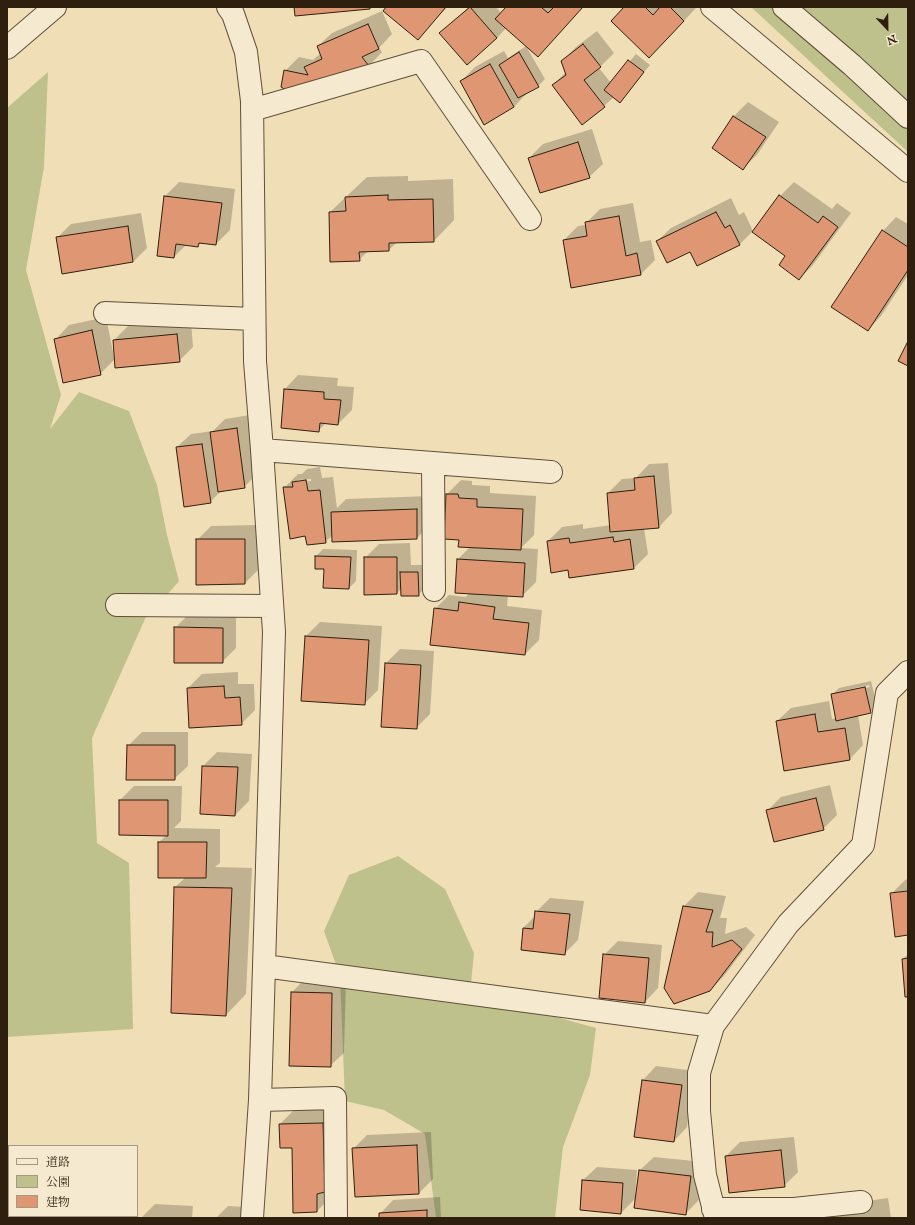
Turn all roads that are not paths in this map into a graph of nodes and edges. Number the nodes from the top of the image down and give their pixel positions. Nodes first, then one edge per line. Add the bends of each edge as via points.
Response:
1 (55, 7) edge
2 (228, 7) edge
3 (712, 7) edge
4 (784, 7) edge
5 (7, 48) edge
6 (252, 110) junction
7 (908, 117) edge
8 (908, 171) edge
9 (530, 219) dead end
10 (105, 312) dead end
11 (254, 319) junction
12 (262, 450) junction
13 (433, 463) junction
14 (551, 472) dead end
15 (434, 590) dead end
16 (117, 605) dead end
17 (272, 606) junction
18 (908, 672) edge
19 (264, 966) junction
20 (713, 1026) junction
21 (260, 1100) junction
22 (861, 1202) dead end
23 (715, 1213) edge
24 (252, 1218) edge
25 (336, 1218) edge

1 - 5 street
2 - 6 street via 233,14 246,52
3 - 8 street
4 - 7 street
6 - 9 street via 421,61
6 - 11 street
10 - 11 street
11 - 12 street via 254,361
12 - 13 street
12 - 17 street
13 - 14 street
13 - 15 street
16 - 17 street
17 - 19 street via 274,632
18 - 20 street via 887,693 863,845 788,924
19 - 20 street
19 - 21 street
20 - 23 street via 699,1073 699,1111 705,1175
21 - 24 street
21 - 25 street via 335,1098
22 - 23 street

